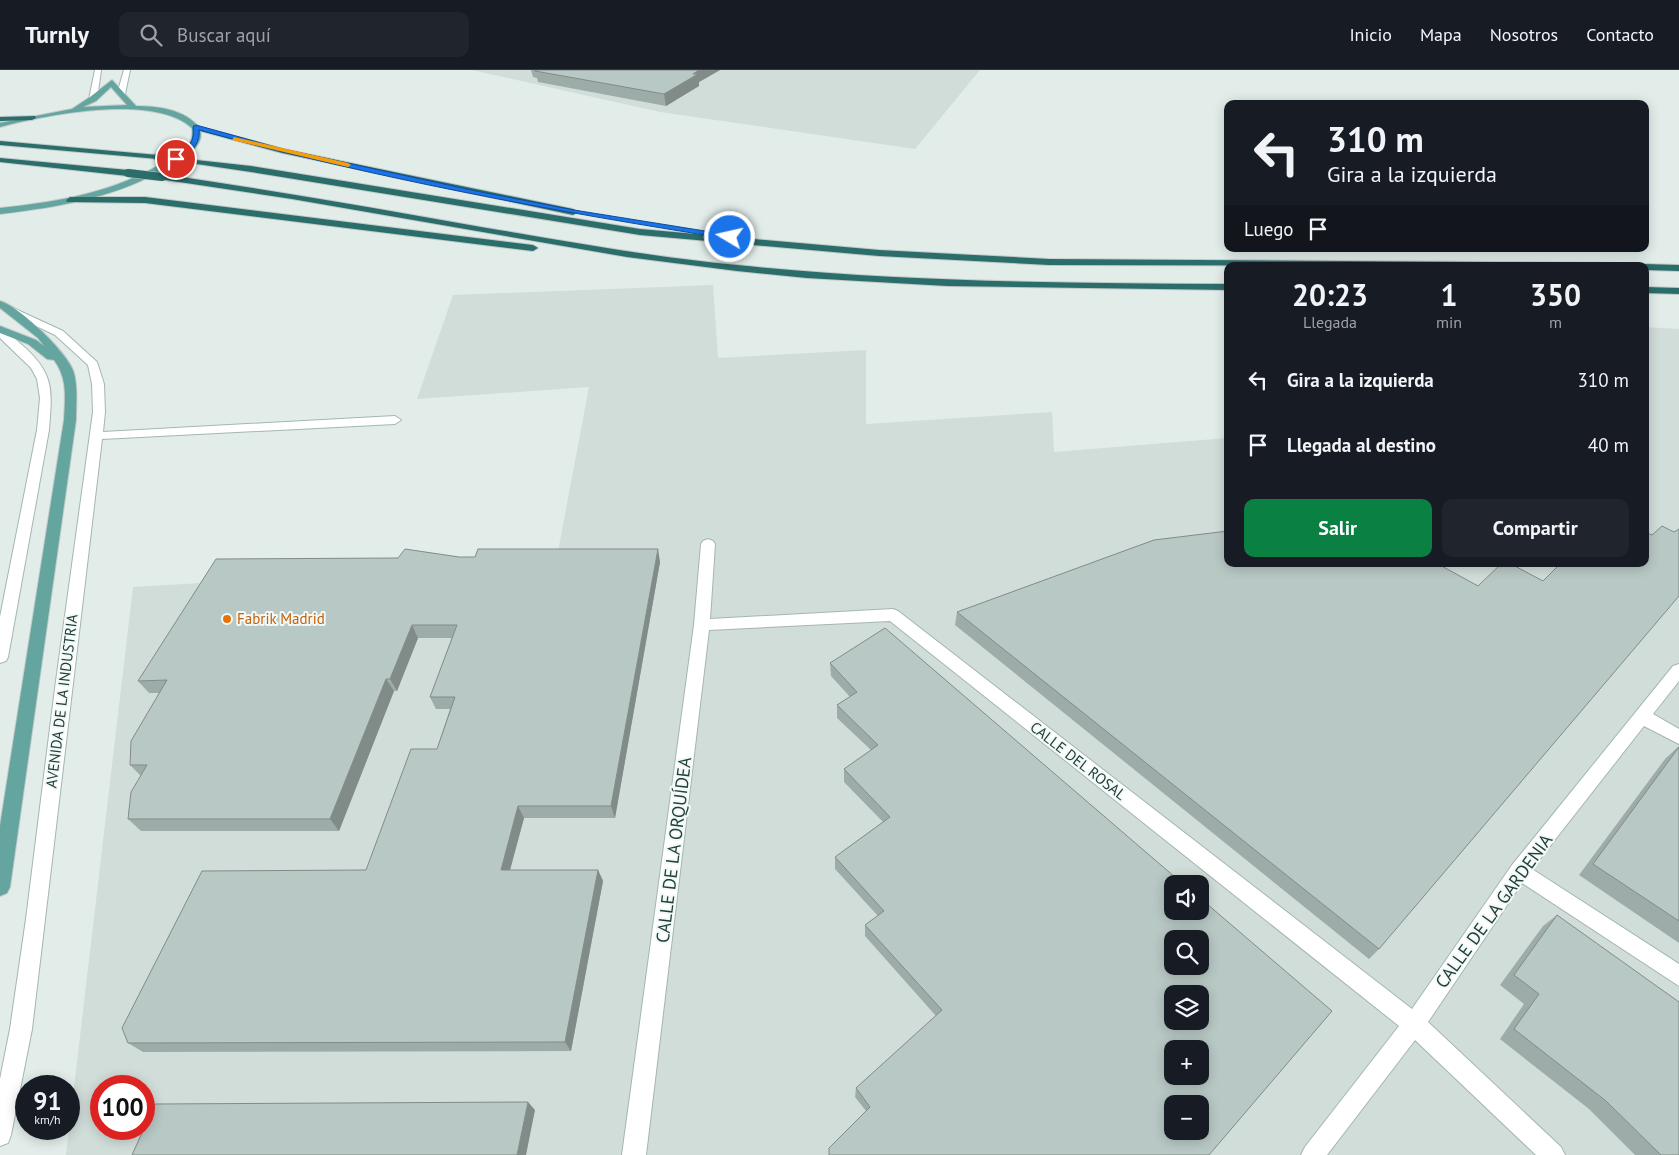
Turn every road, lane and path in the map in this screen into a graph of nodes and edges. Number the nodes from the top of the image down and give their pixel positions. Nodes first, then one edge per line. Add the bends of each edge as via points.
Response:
1 (98, 70) edge
2 (126, 70) edge
3 (121, 94) junction
4 (93, 99) junction
5 (134, 108) junction
6 (69, 111) junction
7 (32, 118) junction
8 (0, 119) edge
9 (0, 126) edge
10 (196, 127) junction
11 (0, 143) edge
12 (0, 160) edge
13 (70, 200) junction
14 (21, 209) junction
15 (0, 210) edge
16 (0, 217) edge
17 (762, 244) junction
18 (667, 260) junction
19 (1224, 263) edge
20 (1649, 267) edge
21 (1679, 268) edge
22 (1224, 287) edge
23 (1649, 290) edge
24 (1679, 291) edge
25 (5, 307) edge
26 (0, 331) edge
27 (68, 371) junction
28 (395, 420) dead end
29 (96, 436) junction
30 (708, 544) dead end
31 (702, 625) junction
32 (0, 657) edge
33 (1679, 670) edge
34 (1642, 716) junction
35 (1679, 737) edge
36 (1519, 871) junction
37 (0, 887) edge
38 (1679, 976) edge
39 (1414, 1024) junction
40 (0, 1135) edge
41 (634, 1155) edge
42 (1312, 1155) edge
43 (1553, 1155) edge

1 - 4 street
2 - 3 street
3 - 4 main road via 112,79
3 - 5 main road
4 - 6 main road
5 - 6 main road
5 - 10 main road via 154,109 184,117
6 - 7 main road
7 - 8 highway
7 - 9 main road
10 - 13 main road via 197,138 190,149 162,169 113,189
10 - 17 highway via 282,151 476,193
11 - 17 highway, bridge via 251,168 640,232
12 - 18 highway, bridge via 162,177
13 - 14 main road
13 - 18 highway via 146,200 612,258
14 - 15 main road
14 - 16 main road
17 - 19 highway via 1049,262
18 - 22 highway via 869,280
20 - 21 highway
23 - 24 highway
25 - 27 main road via 42,336
25 - 29 street, AVENIDA DE LA INDUSTRIA via 59,333 93,364 98,384
26 - 27 main road via 32,342
26 - 32 street via 22,350 43,378 46,400
27 - 37 main road, AVENIDA DE LA INDUSTRIA via 70,420
28 - 29 street
29 - 40 street, AVENIDA DE LA INDUSTRIA via 21,1029
30 - 31 street, CALLE DE LA ORQUÍDEA
31 - 39 street, CALLE DEL ROSAL via 893,615
31 - 41 street, CALLE DE LA ORQUÍDEA
33 - 34 street, CALLE DE LA GARDENIA
34 - 35 street
34 - 36 street, CALLE DE LA GARDENIA
36 - 38 street
36 - 39 street, CALLE DE LA GARDENIA
39 - 42 street, CALLE DE LA GARDENIA
39 - 43 street, CALLE DEL ROSAL

